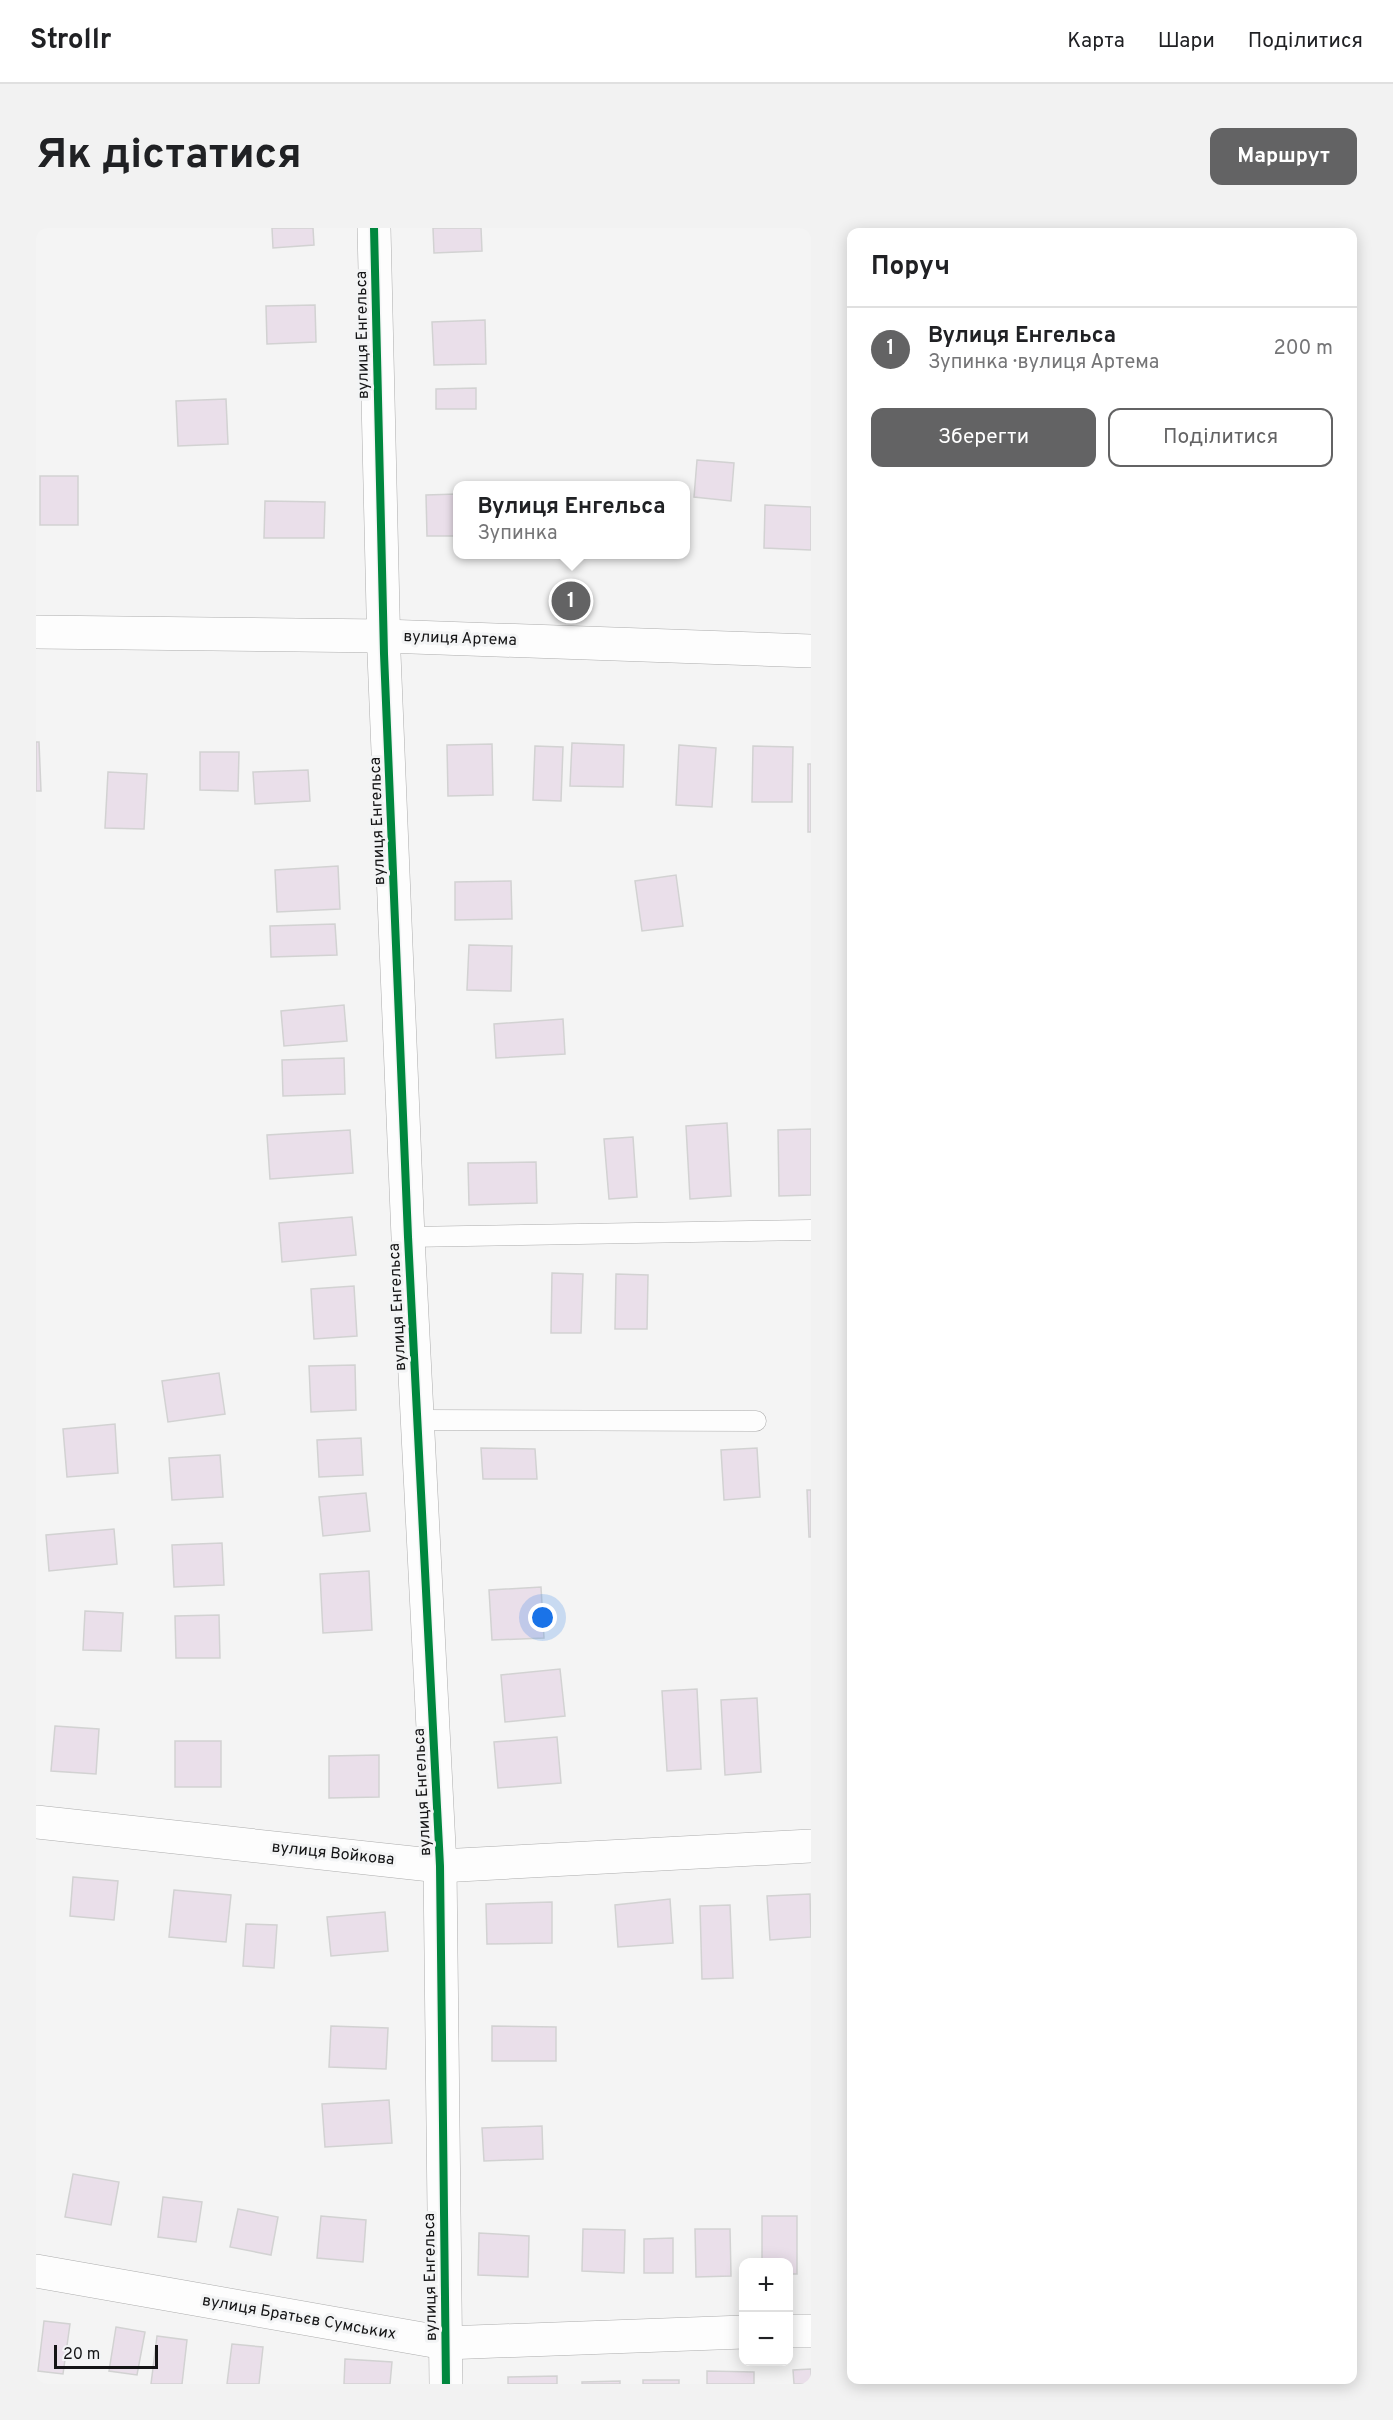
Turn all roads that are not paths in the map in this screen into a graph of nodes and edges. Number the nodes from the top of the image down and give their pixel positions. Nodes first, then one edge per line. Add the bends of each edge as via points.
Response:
1 (374, 228) edge
2 (36, 632) edge
3 (384, 636) junction
4 (811, 651) edge
5 (811, 1230) edge
6 (408, 1237) junction
7 (417, 1420) junction
8 (756, 1421) dead end
9 (36, 1822) edge
10 (811, 1846) edge
11 (440, 1866) junction
12 (36, 2271) edge
13 (793, 2331) edge
14 (811, 2331) edge
15 (739, 2332) edge
16 (445, 2343) junction
17 (446, 2384) edge

1 - 3 street, вулиця Енгельса
2 - 3 street, вулиця Артема
3 - 4 street, вулиця Артема
3 - 6 street, вулиця Енгельса
5 - 6 lane
6 - 7 street, вулиця Енгельса
7 - 8 lane
7 - 11 street, вулиця Енгельса
9 - 11 street, вулиця Войкова
10 - 11 street, вулиця Войкова
11 - 16 street, вулиця Енгельса
12 - 16 street, вулиця Братьєв Сумських
13 - 14 street
15 - 16 street, вулиця Братьєв Сумських
16 - 17 street, вулиця Енгельса

